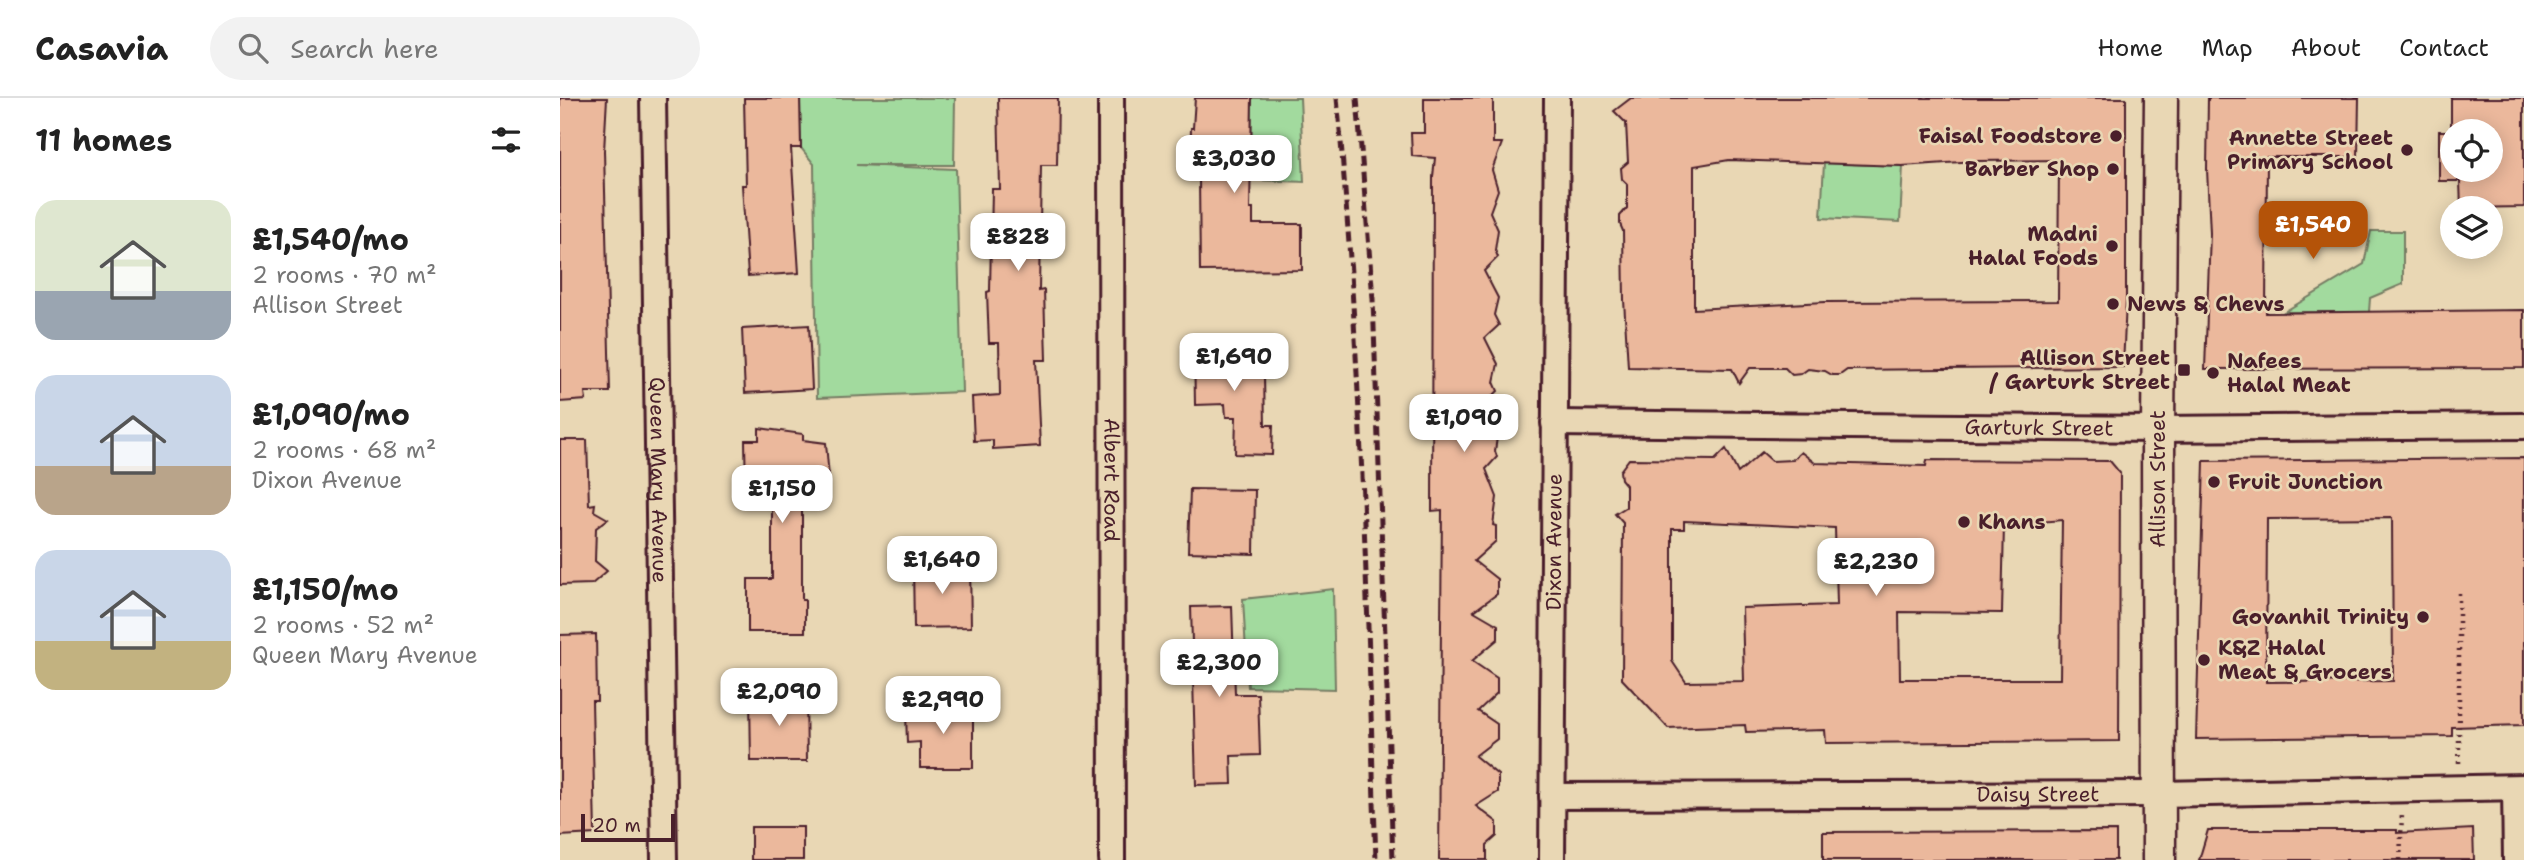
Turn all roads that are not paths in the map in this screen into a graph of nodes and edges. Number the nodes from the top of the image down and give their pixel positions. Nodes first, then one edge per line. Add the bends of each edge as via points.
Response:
1 (653, 98) edge
2 (1111, 98) edge
3 (1557, 98) edge
4 (2161, 98) edge
5 (1554, 423) junction
6 (2524, 426) edge
7 (2158, 429) junction
8 (2520, 787) edge
9 (2159, 794) junction
10 (1552, 796) junction
11 (664, 860) edge
12 (1112, 860) edge
13 (1552, 860) edge
14 (2159, 860) edge
15 (2516, 860) edge

1 - 11 street, Queen Mary Avenue
2 - 12 street, Albert Road
3 - 5 street, Dixon Avenue
4 - 7 street, Allison Street
5 - 7 street, Garturk Street
5 - 10 street, Dixon Avenue
6 - 7 street, Garturk Street
7 - 9 street, Allison Street
8 - 9 street, Daisy Street
8 - 15 street
9 - 10 street, Daisy Street
9 - 14 street, Allison Street
10 - 13 street, Dixon Avenue

